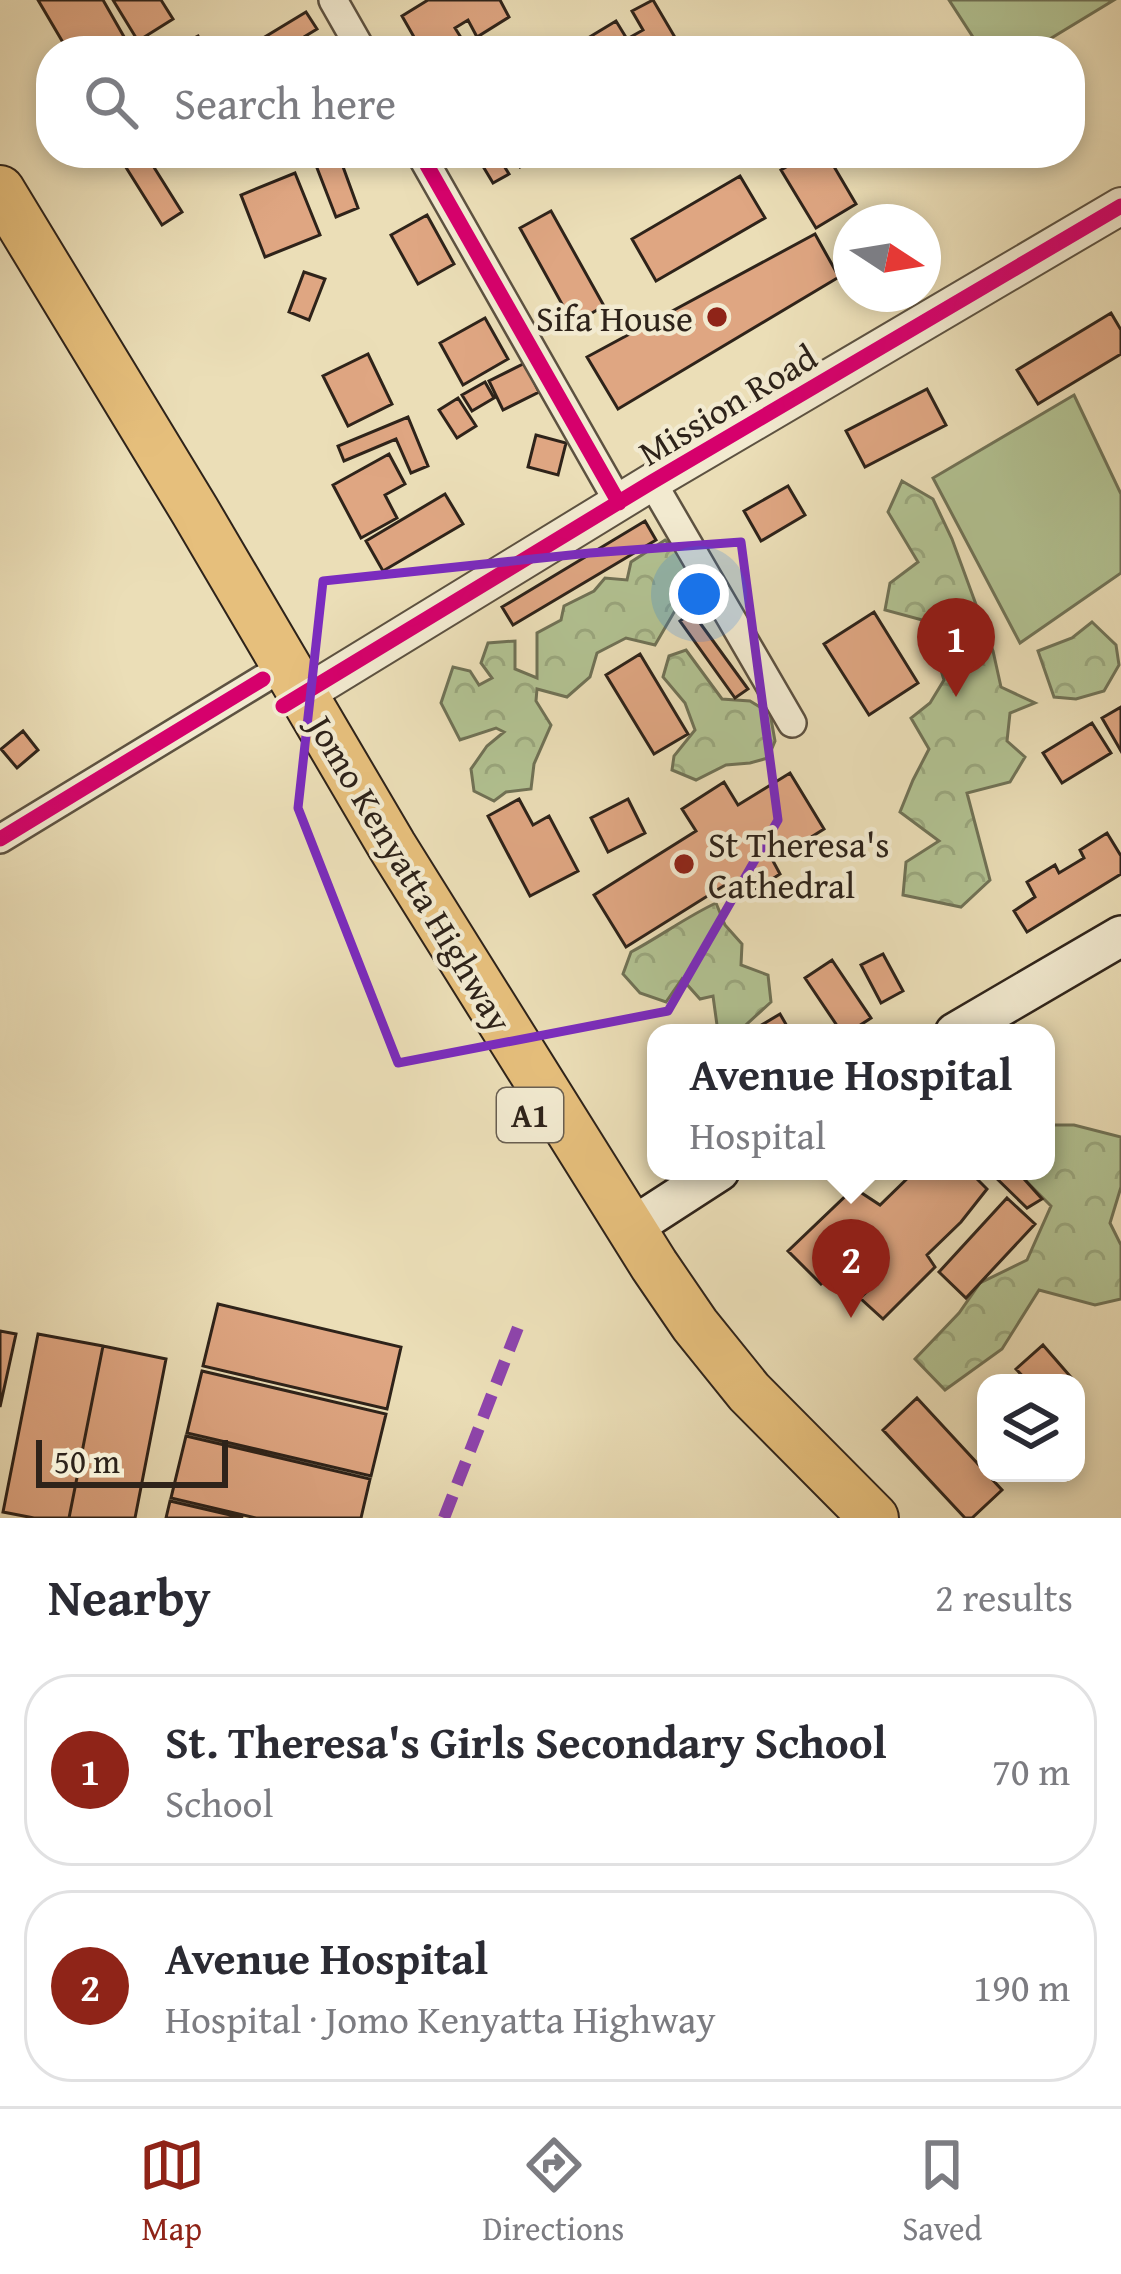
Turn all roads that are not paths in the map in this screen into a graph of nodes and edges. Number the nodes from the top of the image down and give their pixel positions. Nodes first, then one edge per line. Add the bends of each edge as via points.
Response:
1 (334, 0) edge
2 (354, 36) edge
3 (429, 168) edge
4 (0, 190) edge
5 (1121, 206) edge
6 (0, 243) edge
7 (652, 482) junction
8 (619, 503) junction
9 (283, 693) junction
10 (792, 723) dead end
11 (0, 838) edge
12 (1121, 936) edge
13 (971, 1024) edge
14 (705, 1180) edge
15 (631, 1228) junction
16 (842, 1518) edge
17 (874, 1518) edge

1 - 2 street
3 - 8 street
4 - 9 highway, Jomo Kenyatta Highway / A1
5 - 7 street, Mission Road
6 - 9 highway, Jomo Kenyatta Highway / A1
7 - 8 street, Mission Road
7 - 10 street
8 - 9 street, Mission Road
9 - 11 street
9 - 15 highway, Jomo Kenyatta Highway / A1 via 392,846
9 - 16 highway, Jomo Kenyatta Highway / A1 via 332,793 584,1204 738,1409
12 - 13 main road
14 - 15 main road
15 - 17 highway, Jomo Kenyatta Highway / A1 via 749,1392

